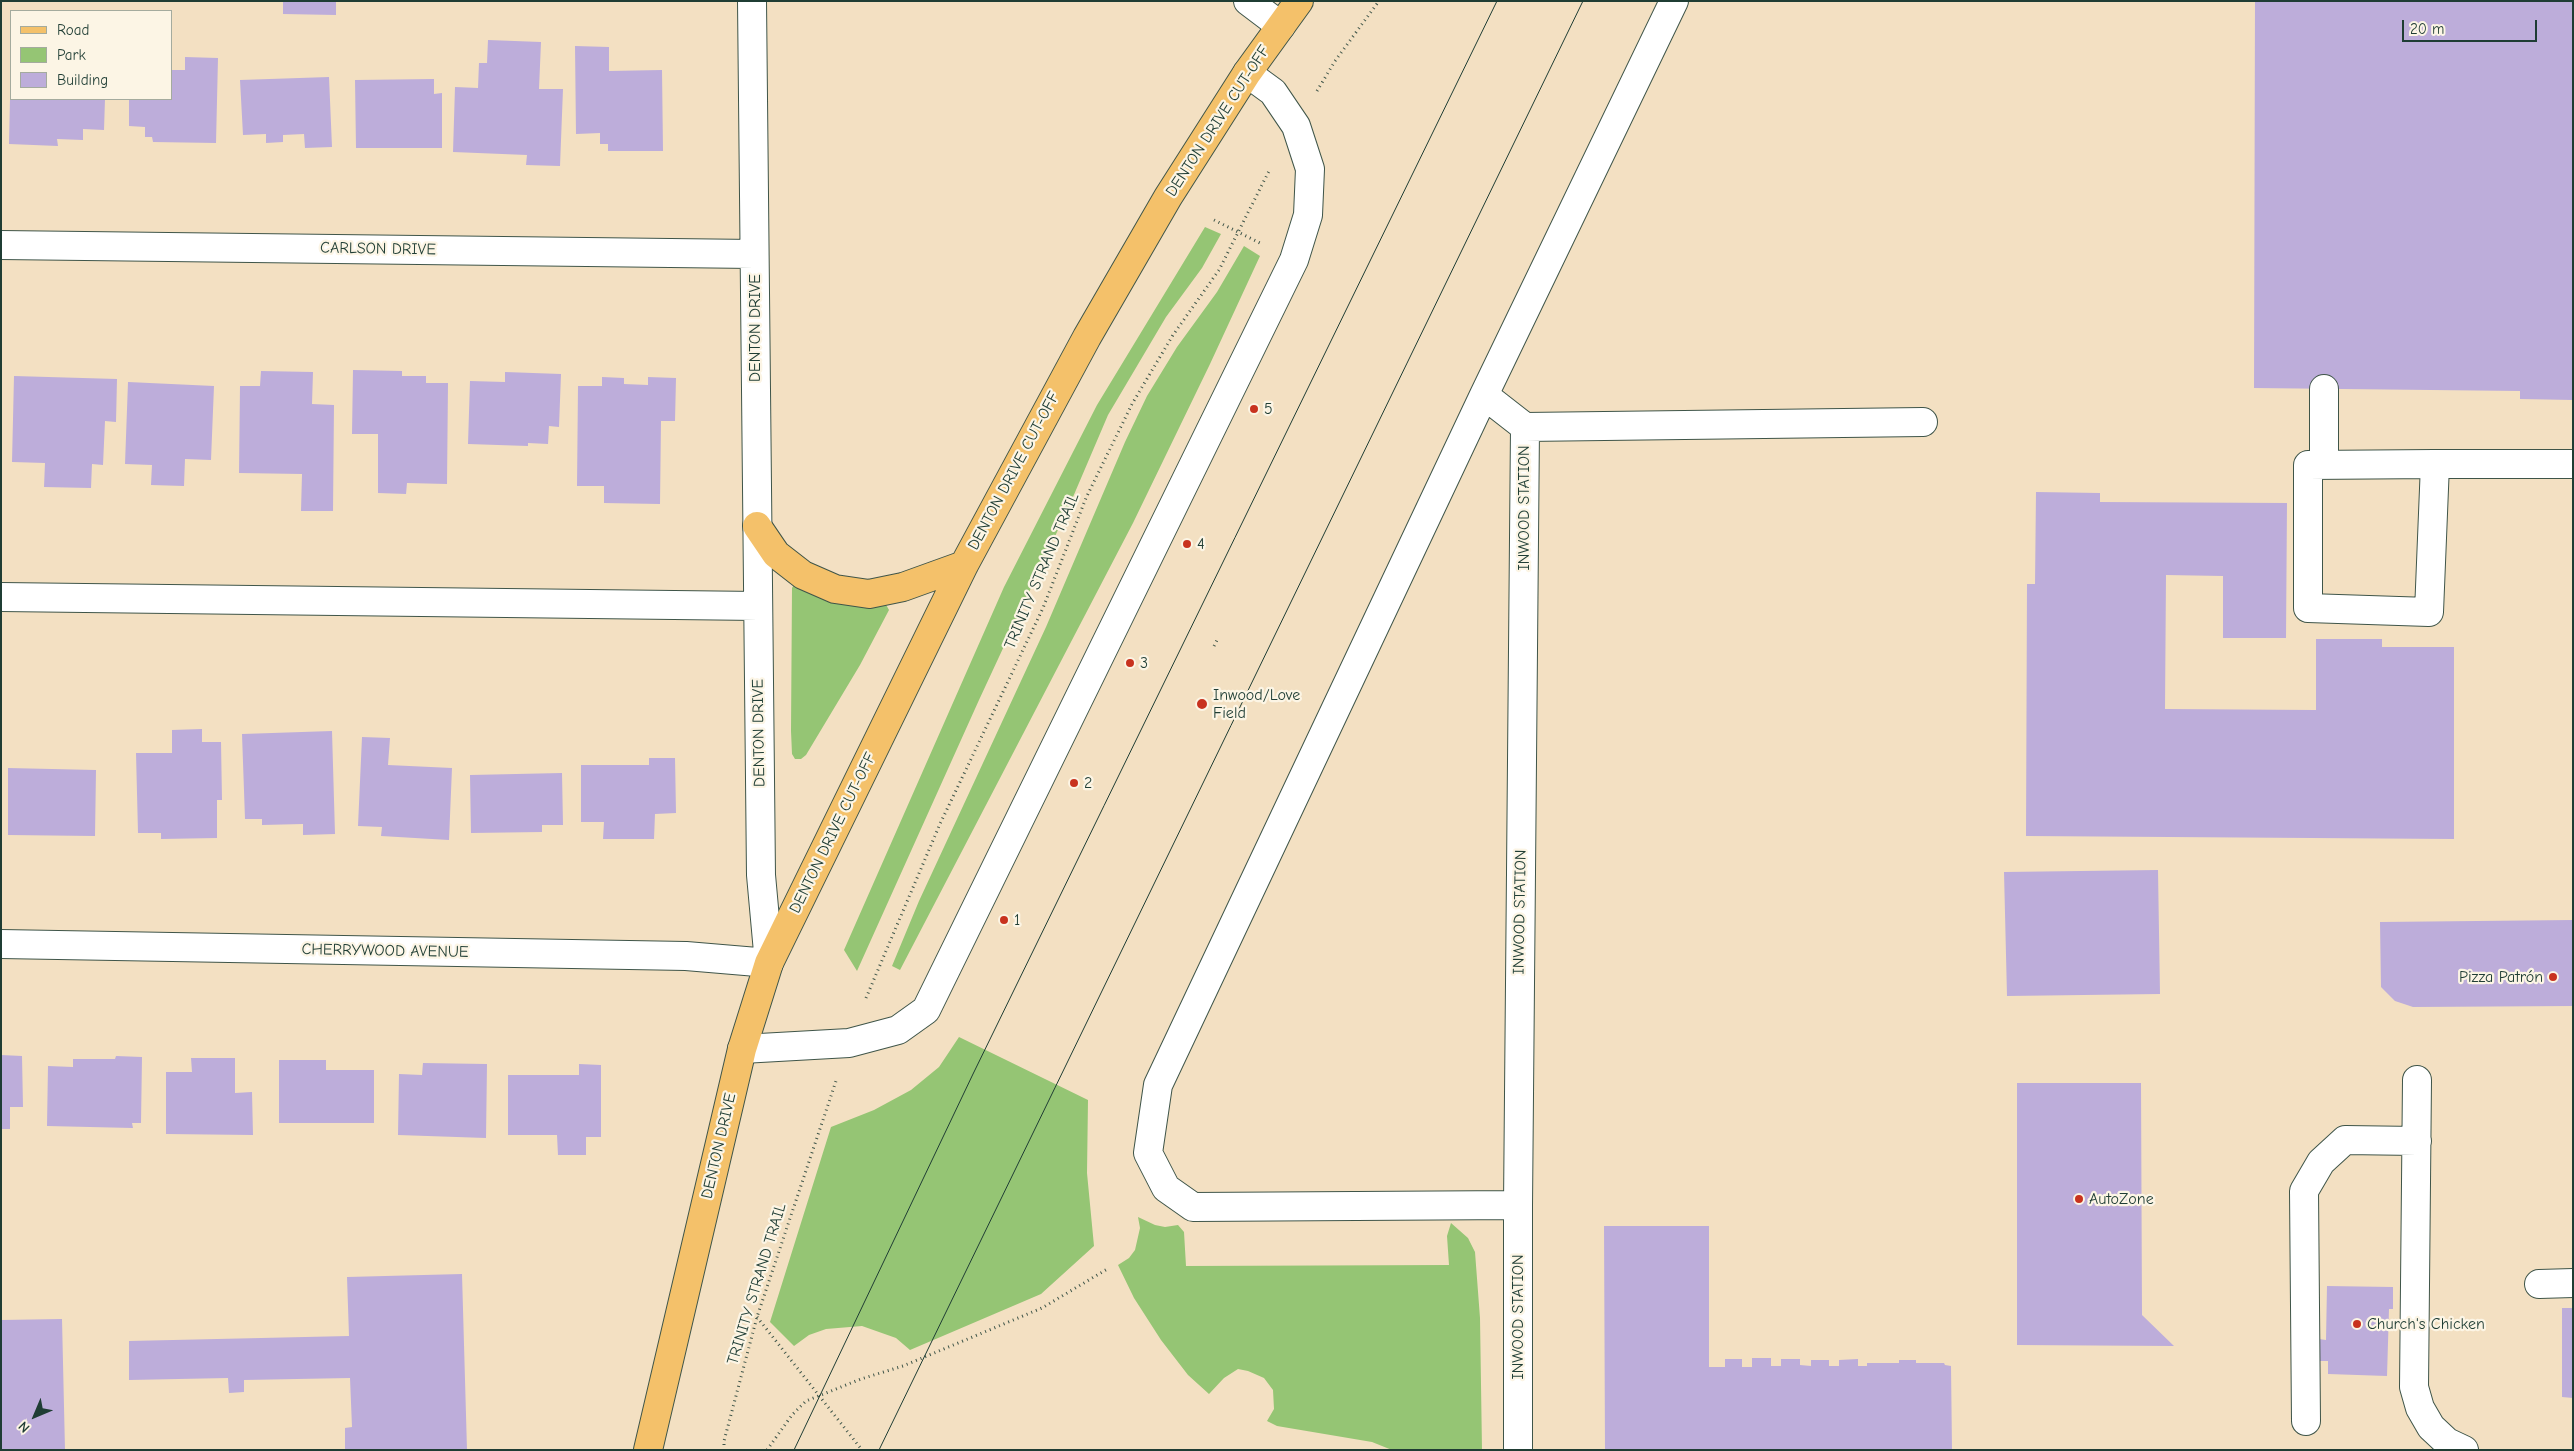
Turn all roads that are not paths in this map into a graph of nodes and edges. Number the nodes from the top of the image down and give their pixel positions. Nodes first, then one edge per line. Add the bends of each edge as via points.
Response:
1 (752, 1) edge
2 (1248, 1) edge
3 (1299, 1) edge
4 (1674, 1) edge
5 (1281, 26) junction
6 (1247, 73) junction
7 (1, 245) edge
8 (754, 254) junction
9 (2324, 389) dead end
10 (1484, 395) junction
11 (1923, 422) dead end
12 (1524, 427) junction
13 (2435, 464) junction
14 (2573, 464) edge
15 (2324, 465) junction
16 (757, 526) junction
17 (964, 565) junction
18 (1, 597) edge
19 (758, 606) junction
20 (1, 944) edge
21 (769, 963) junction
22 (742, 1049) junction
23 (2417, 1080) dead end
24 (2417, 1141) junction
25 (1518, 1205) junction
26 (2573, 1283) edge
27 (2539, 1284) dead end
28 (2306, 1421) dead end
29 (648, 1450) edge
30 (1518, 1450) edge
31 (2464, 1450) edge

1 - 8 street, DENTON DRIVE
2 - 5 street
3 - 5 main road, DENTON DRIVE CUT-OFF
4 - 10 street
5 - 6 main road, DENTON DRIVE CUT-OFF
6 - 17 main road, DENTON DRIVE CUT-OFF via 1168,197 1087,336
6 - 22 street via 1273,92 1296,126 1310,169 1308,215 1294,260 926,1010 898,1030 849,1043
7 - 8 street, CARLSON DRIVE
8 - 16 street, DENTON DRIVE
9 - 15 street
10 - 12 street, INWOOD STATION
10 - 25 street via 1158,1085 1148,1153 1166,1188 1193,1207
11 - 12 street
12 - 25 street, INWOOD STATION
13 - 14 street
13 - 15 street
13 - 15 street via 2429,612 2308,608 2308,465
16 - 17 main road via 776,554 803,575 835,589 869,594 903,587
16 - 19 street, DENTON DRIVE
17 - 21 main road, DENTON DRIVE CUT-OFF
18 - 19 street
19 - 21 street, DENTON DRIVE via 761,874
20 - 21 street, CHERRYWOOD AVENUE via 686,956
21 - 22 main road, DENTON DRIVE
22 - 29 main road, DENTON DRIVE
23 - 24 street
24 - 28 street via 2346,1140 2321,1162 2304,1191
24 - 31 street via 2414,1387 2420,1408 2431,1427 2447,1442
25 - 30 street, INWOOD STATION
26 - 27 street

